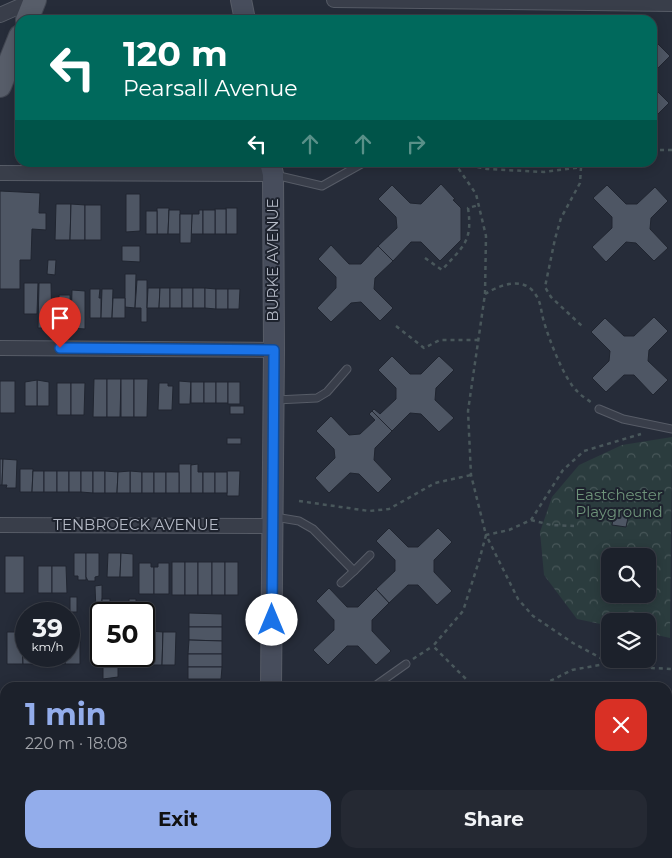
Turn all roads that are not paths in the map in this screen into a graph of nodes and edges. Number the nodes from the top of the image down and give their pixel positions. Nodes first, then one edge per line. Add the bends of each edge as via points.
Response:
1 (34, 0) edge
2 (241, 0) edge
3 (334, 0) edge
4 (672, 4) edge
5 (0, 15) edge
6 (29, 15) edge
7 (244, 15) edge
8 (15, 51) edge
9 (1, 81) edge
10 (356, 167) edge
11 (272, 168) edge
12 (0, 172) edge
13 (0, 348) edge
14 (274, 350) junction
15 (347, 369) dead end
16 (273, 400) junction
17 (599, 409) road end
18 (669, 429) edge
19 (272, 521) junction
20 (0, 525) edge
21 (370, 555) dead end
22 (354, 571) junction
23 (341, 583) dead end
24 (406, 664) road end
25 (271, 682) edge
26 (380, 682) edge

1 - 5 street
1 - 6 main road
2 - 7 main road
3 - 4 street
8 - 9 main road
10 - 11 lane via 322,186
11 - 12 street
11 - 14 main road, BURKE AVENUE
13 - 14 street
14 - 16 main road, BURKE AVENUE
15 - 16 lane via 327,392 317,398
16 - 19 main road, BURKE AVENUE
17 - 18 lane via 622,419
19 - 20 street, TENBROECK AVENUE
19 - 22 lane via 299,521 313,529
19 - 25 main road, BURKE AVENUE
21 - 22 lane
22 - 23 lane
24 - 26 lane

